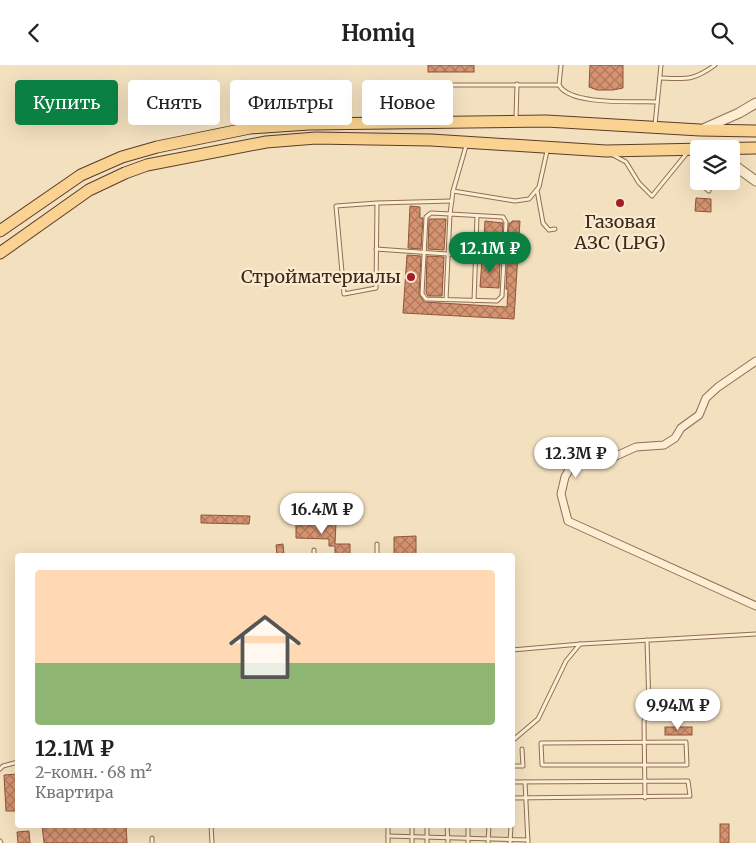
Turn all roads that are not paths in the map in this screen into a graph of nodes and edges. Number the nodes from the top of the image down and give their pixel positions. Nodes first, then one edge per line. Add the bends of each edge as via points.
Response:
1 (561, 65) edge
2 (661, 65) edge
3 (715, 65) edge
4 (660, 78) junction
5 (517, 84) junction
6 (453, 85) edge
7 (560, 85) junction
8 (658, 102) junction
9 (756, 103) edge
10 (516, 122) junction
11 (655, 128) junction
12 (700, 130) junction
13 (756, 131) edge
14 (467, 143) junction
15 (548, 148) junction
16 (756, 148) edge
17 (740, 149) edge
18 (606, 151) junction
19 (690, 151) edge
20 (690, 155) edge
21 (740, 169) edge
22 (756, 181) edge
23 (537, 190) junction
24 (454, 191) junction
25 (452, 201) junction
26 (376, 203) junction
27 (450, 214) junction
28 (476, 216) junction
29 (555, 229) dead end
30 (0, 231) edge
31 (376, 249) junction
32 (424, 252) junction
33 (0, 253) edge
34 (448, 254) junction
35 (475, 256) junction
36 (504, 258) junction
37 (446, 299) junction
38 (474, 301) junction
39 (756, 361) edge
40 (377, 544) dead end
41 (377, 553) edge
42 (756, 606) edge
43 (756, 634) edge
44 (647, 640) junction
45 (581, 644) junction
46 (515, 650) edge
47 (515, 738) edge
48 (644, 743) junction
49 (522, 749) dead end
50 (15, 763) edge
51 (645, 765) junction
52 (515, 766) edge
53 (0, 769) edge
54 (645, 781) junction
55 (515, 782) edge
56 (525, 782) junction
57 (526, 798) junction
58 (645, 798) junction
59 (515, 799) edge
60 (211, 828) edge
61 (388, 828) edge
62 (412, 828) edge
63 (427, 828) edge
64 (447, 828) edge
65 (468, 828) edge
66 (489, 828) edge
67 (511, 828) edge
68 (388, 836) junction
69 (412, 837) junction
70 (428, 837) junction
71 (152, 838) dead end
72 (448, 838) junction
73 (468, 841) edge
74 (488, 841) edge
75 (510, 841) edge
76 (528, 841) edge
77 (152, 843) edge
78 (212, 843) edge
79 (388, 843) edge
80 (412, 843) edge
81 (427, 843) edge
82 (448, 843) edge

1 - 7 lane
2 - 4 lane
3 - 4 lane via 691,79
4 - 8 lane
5 - 6 lane
5 - 7 lane
5 - 10 lane
7 - 8 lane via 565,92 585,99
8 - 11 lane
9 - 12 street
10 - 11 main road
10 - 30 main road via 308,124 250,128 203,137 132,154 81,175
11 - 12 main road
12 - 13 main road
14 - 15 main road
14 - 24 lane
14 - 33 main road via 316,138 266,142 147,165 89,190
15 - 18 main road
15 - 23 lane
16 - 17 main road
18 - 19 main road
18 - 20 lane via 626,161 639,183 652,196
21 - 22 street
23 - 24 lane via 529,199 515,201
23 - 29 lane via 543,223 549,230
24 - 25 lane
25 - 26 lane
25 - 27 lane
26 - 31 lane
26 - 31 lane via 336,206 344,294 376,288
27 - 28 lane
27 - 32 lane via 431,213 426,217
27 - 34 lane
28 - 35 lane
28 - 36 lane via 503,217 506,222
31 - 32 lane
32 - 34 lane
32 - 37 lane via 422,294 426,299
34 - 35 lane
34 - 37 lane
35 - 36 lane
35 - 38 lane
36 - 38 lane via 502,296 497,301
37 - 38 lane
39 - 42 street via 718,387 706,398 699,415 664,445 636,447 607,460 601,457 600,448 574,459 561,494 568,521
40 - 41 lane
43 - 44 lane
44 - 45 lane
44 - 48 lane via 649,707 644,721
45 - 46 lane
45 - 47 lane via 566,661 538,719
48 - 51 lane
48 - 51 lane via 686,742 687,765
48 - 51 lane via 541,743 541,750 542,765
49 - 52 lane via 523,766
50 - 53 lane via 3,765
51 - 54 lane
54 - 56 lane
54 - 58 lane
54 - 58 lane via 688,781 690,796
55 - 56 lane
56 - 57 lane
57 - 58 lane
57 - 59 lane
57 - 76 lane
60 - 78 lane
61 - 68 lane
62 - 69 lane
63 - 70 lane
64 - 72 lane
65 - 73 lane
66 - 74 lane
67 - 75 lane
68 - 69 lane
68 - 79 lane
69 - 70 lane
69 - 80 lane
70 - 72 lane
70 - 81 lane
71 - 77 lane
72 - 73 lane
72 - 82 lane
73 - 74 lane
74 - 75 lane
75 - 76 lane

